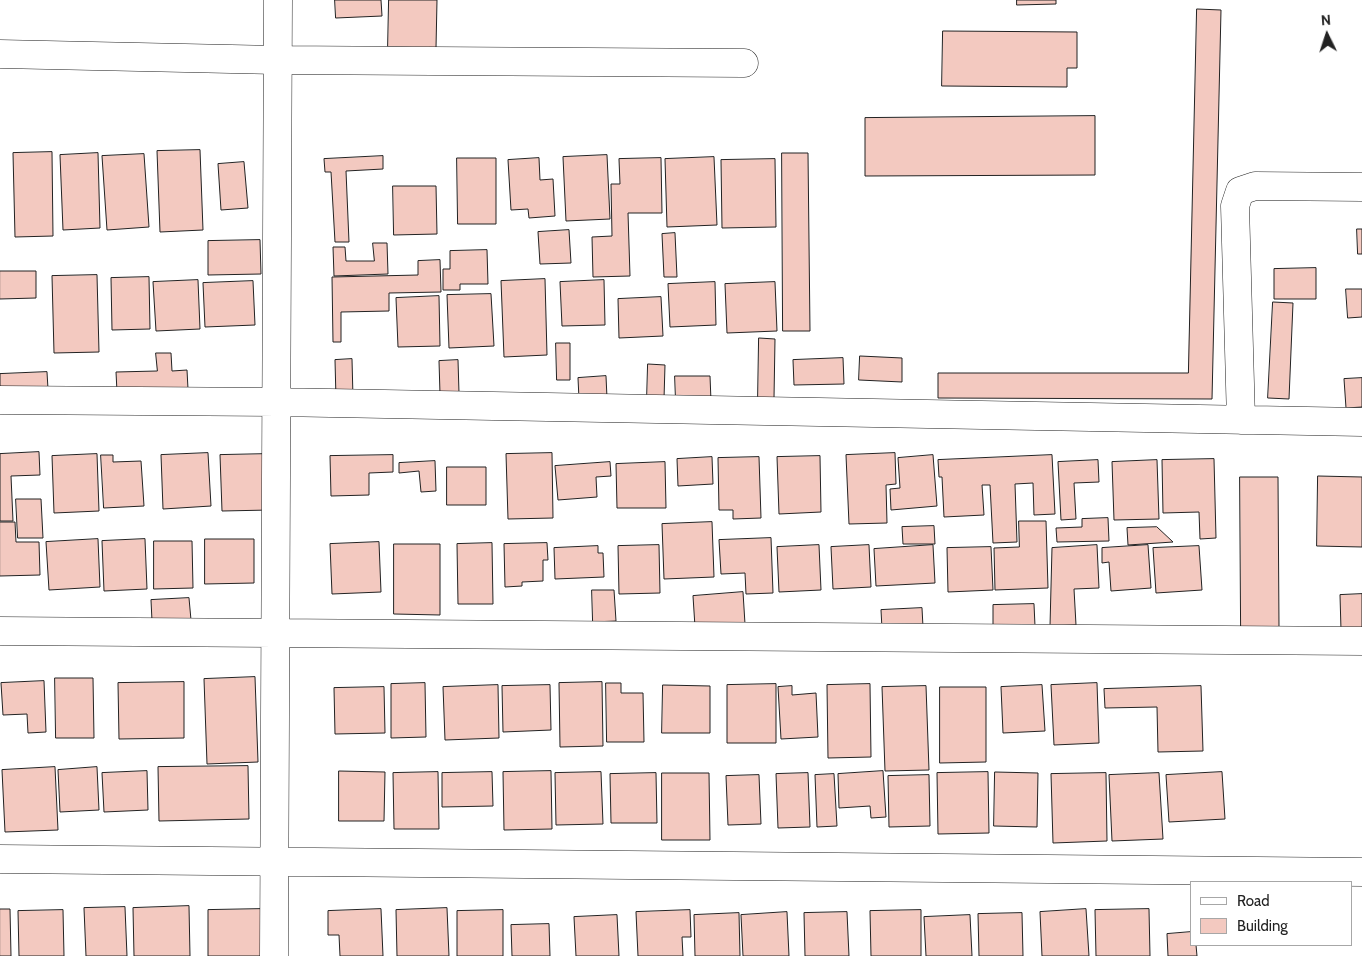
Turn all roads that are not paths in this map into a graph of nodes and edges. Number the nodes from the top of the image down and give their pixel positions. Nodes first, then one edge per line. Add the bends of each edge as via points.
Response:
1 (278, 0) edge
2 (0, 54) edge
3 (277, 60) junction
4 (744, 63) dead end
5 (1362, 187) edge
6 (0, 400) edge
7 (276, 402) junction
8 (1241, 420) junction
9 (1362, 422) edge
10 (0, 631) edge
11 (275, 634) junction
12 (1362, 641) edge
13 (0, 859) edge
14 (274, 862) junction
15 (1362, 872) edge
16 (274, 956) edge

1 - 3 street
2 - 3 street
3 - 4 street
3 - 7 street
5 - 8 street via 1255,186 1240,191 1236,206
6 - 7 street
7 - 8 street
7 - 11 street
8 - 9 street
10 - 11 street
11 - 12 street
11 - 14 street
13 - 14 street
14 - 15 street
14 - 16 street

